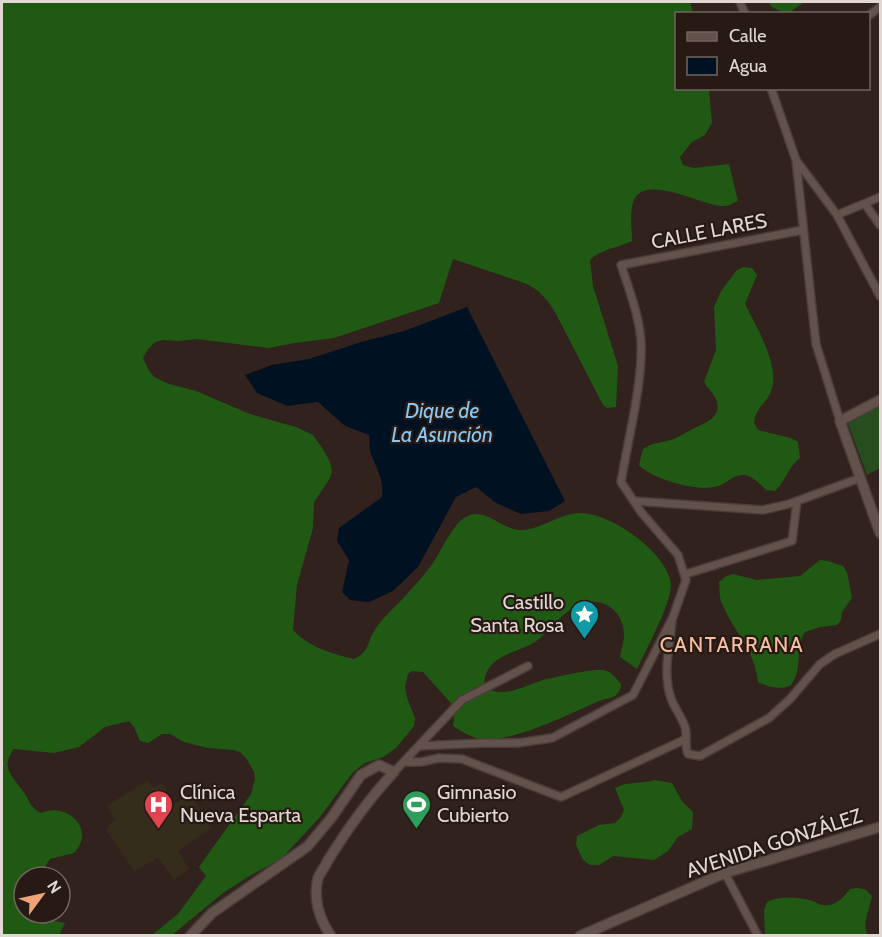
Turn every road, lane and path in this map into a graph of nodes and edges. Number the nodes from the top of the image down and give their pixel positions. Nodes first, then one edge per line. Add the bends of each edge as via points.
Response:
1 (772, 90) edge
2 (795, 160) junction
3 (880, 196) edge
4 (865, 204) junction
5 (837, 215) junction
6 (880, 225) edge
7 (803, 230) junction
8 (880, 296) edge
9 (880, 400) edge
10 (840, 421) junction
11 (860, 478) junction
12 (634, 501) junction
13 (797, 501) junction
14 (880, 533) edge
15 (686, 574) junction
16 (673, 617) junction
17 (880, 634) edge
18 (528, 666) dead end
19 (686, 739) junction
20 (419, 746) junction
21 (404, 762) junction
22 (394, 772) junction
23 (880, 827) edge
24 (725, 873) junction
25 (755, 935) edge
26 (190, 936) edge
27 (330, 936) edge
28 (580, 936) edge

1 - 2 street
2 - 5 street
2 - 7 street
3 - 4 street
4 - 5 street
4 - 6 street
5 - 8 street
7 - 10 street via 816,344
7 - 12 street, CALLE LARES via 621,265 640,340 639,373 621,482
9 - 10 street
10 - 11 street
11 - 13 street
11 - 14 street
12 - 13 street via 763,510
12 - 15 street via 678,555
13 - 15 street via 792,541
15 - 16 street
16 - 19 street via 668,686 686,728
16 - 20 street via 633,695 552,738
17 - 19 street via 820,664 769,717 713,750 700,756 688,754
18 - 20 street via 462,700
19 - 21 street via 561,797 462,759
20 - 21 street
21 - 22 street
22 - 26 street via 379,765 361,775 308,846 212,913
22 - 27 street via 318,878 317,908
23 - 24 street, AVENIDA GONZÁLEZ
24 - 25 street
24 - 28 street, AVENIDA GONZÁLEZ

